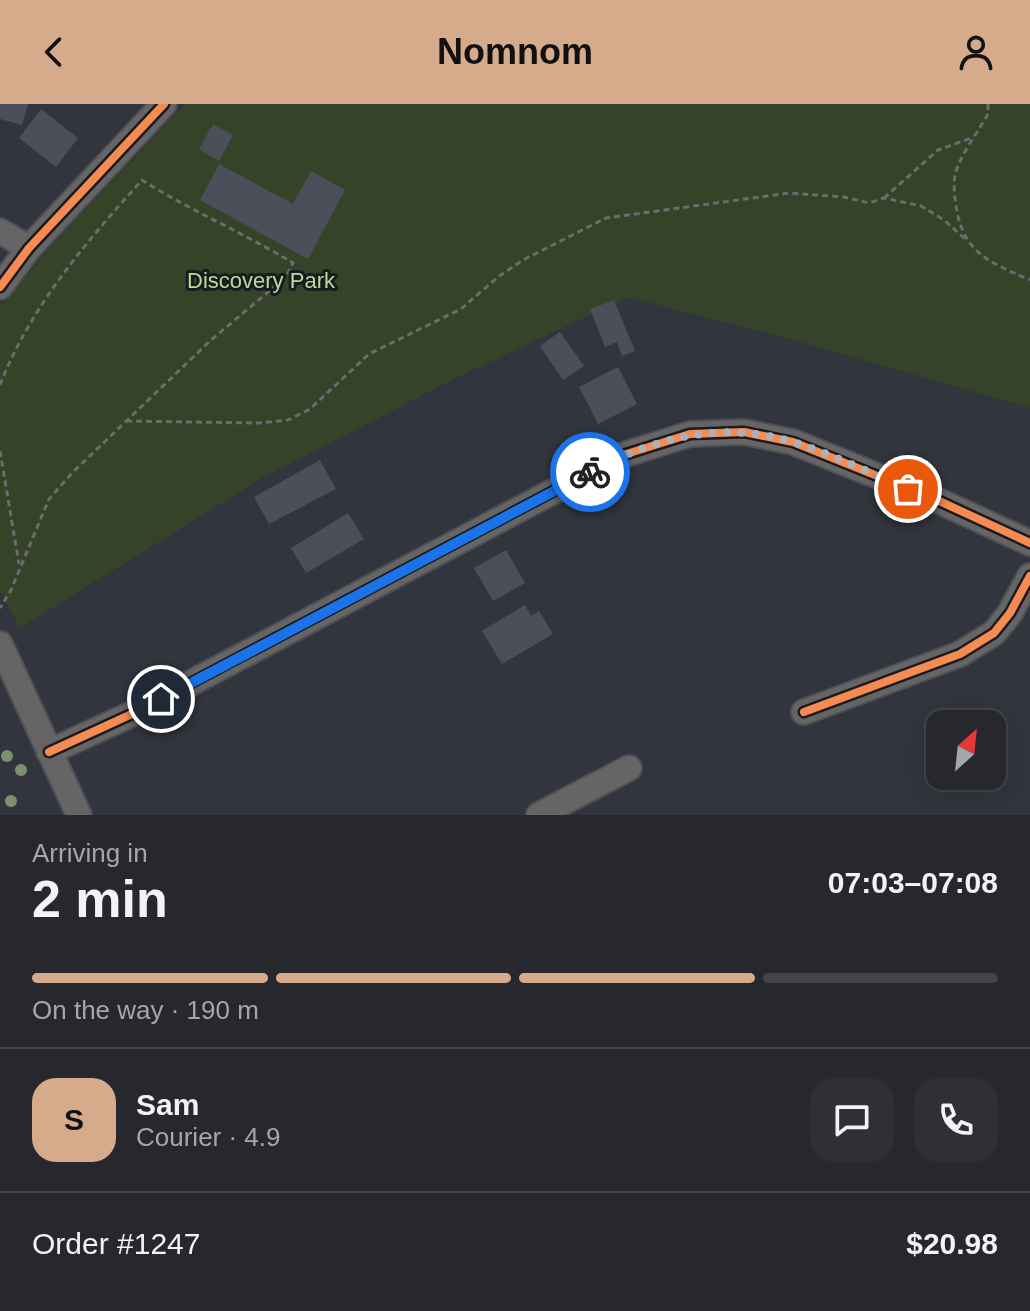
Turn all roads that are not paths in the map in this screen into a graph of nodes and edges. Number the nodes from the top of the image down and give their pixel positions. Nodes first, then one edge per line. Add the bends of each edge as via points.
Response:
1 (164, 104) edge
2 (0, 231) edge
3 (29, 248) junction
4 (0, 287) edge
5 (1030, 543) edge
6 (1030, 576) edge
7 (0, 644) edge
8 (804, 712) dead end
9 (49, 752) junction
10 (629, 768) dead end
11 (79, 815) edge
12 (539, 815) edge

1 - 3 street
2 - 3 street
3 - 4 street
5 - 9 street via 793,442 744,432 690,434 620,456 134,713
6 - 8 street via 994,633 960,654
7 - 9 street
9 - 11 street
10 - 12 street

